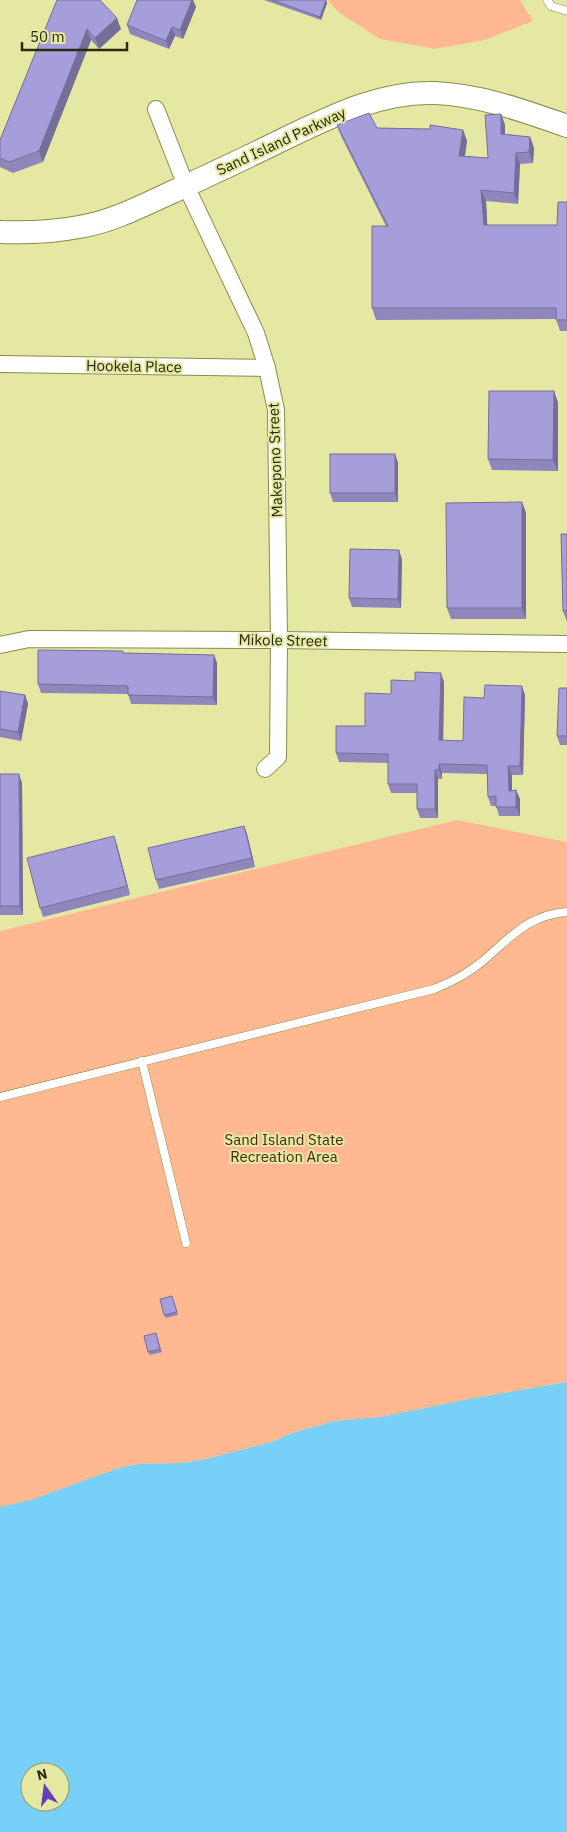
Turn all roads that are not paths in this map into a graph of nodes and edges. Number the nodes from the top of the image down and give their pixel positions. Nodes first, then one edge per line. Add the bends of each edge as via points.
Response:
1 (547, 0) edge
2 (567, 11) edge
3 (156, 109) dead end
4 (567, 126) edge
5 (186, 186) junction
6 (0, 232) edge
7 (0, 364) edge
8 (268, 368) junction
9 (279, 640) junction
10 (567, 644) edge
11 (0, 645) edge
12 (265, 769) dead end
13 (567, 912) edge
14 (142, 1061) junction
15 (0, 1097) edge
16 (186, 1243) dead end

1 - 2 lane via 551,6
3 - 5 street, Makepono Street
4 - 5 street, Sand Island Parkway via 470,96 434,93 397,96 361,105 327,119
5 - 6 street, Sand Island Parkway via 128,212 81,227 35,233
5 - 8 street, Makepono Street via 256,333
7 - 8 street, Hookela Place
8 - 9 street, Makepono Street via 276,410
9 - 10 street, Mikole Street
9 - 11 street, Mikole Street via 29,639
9 - 12 street, Makepono Street via 278,757
13 - 14 lane via 530,922 472,969 434,989
14 - 15 lane
14 - 16 lane

